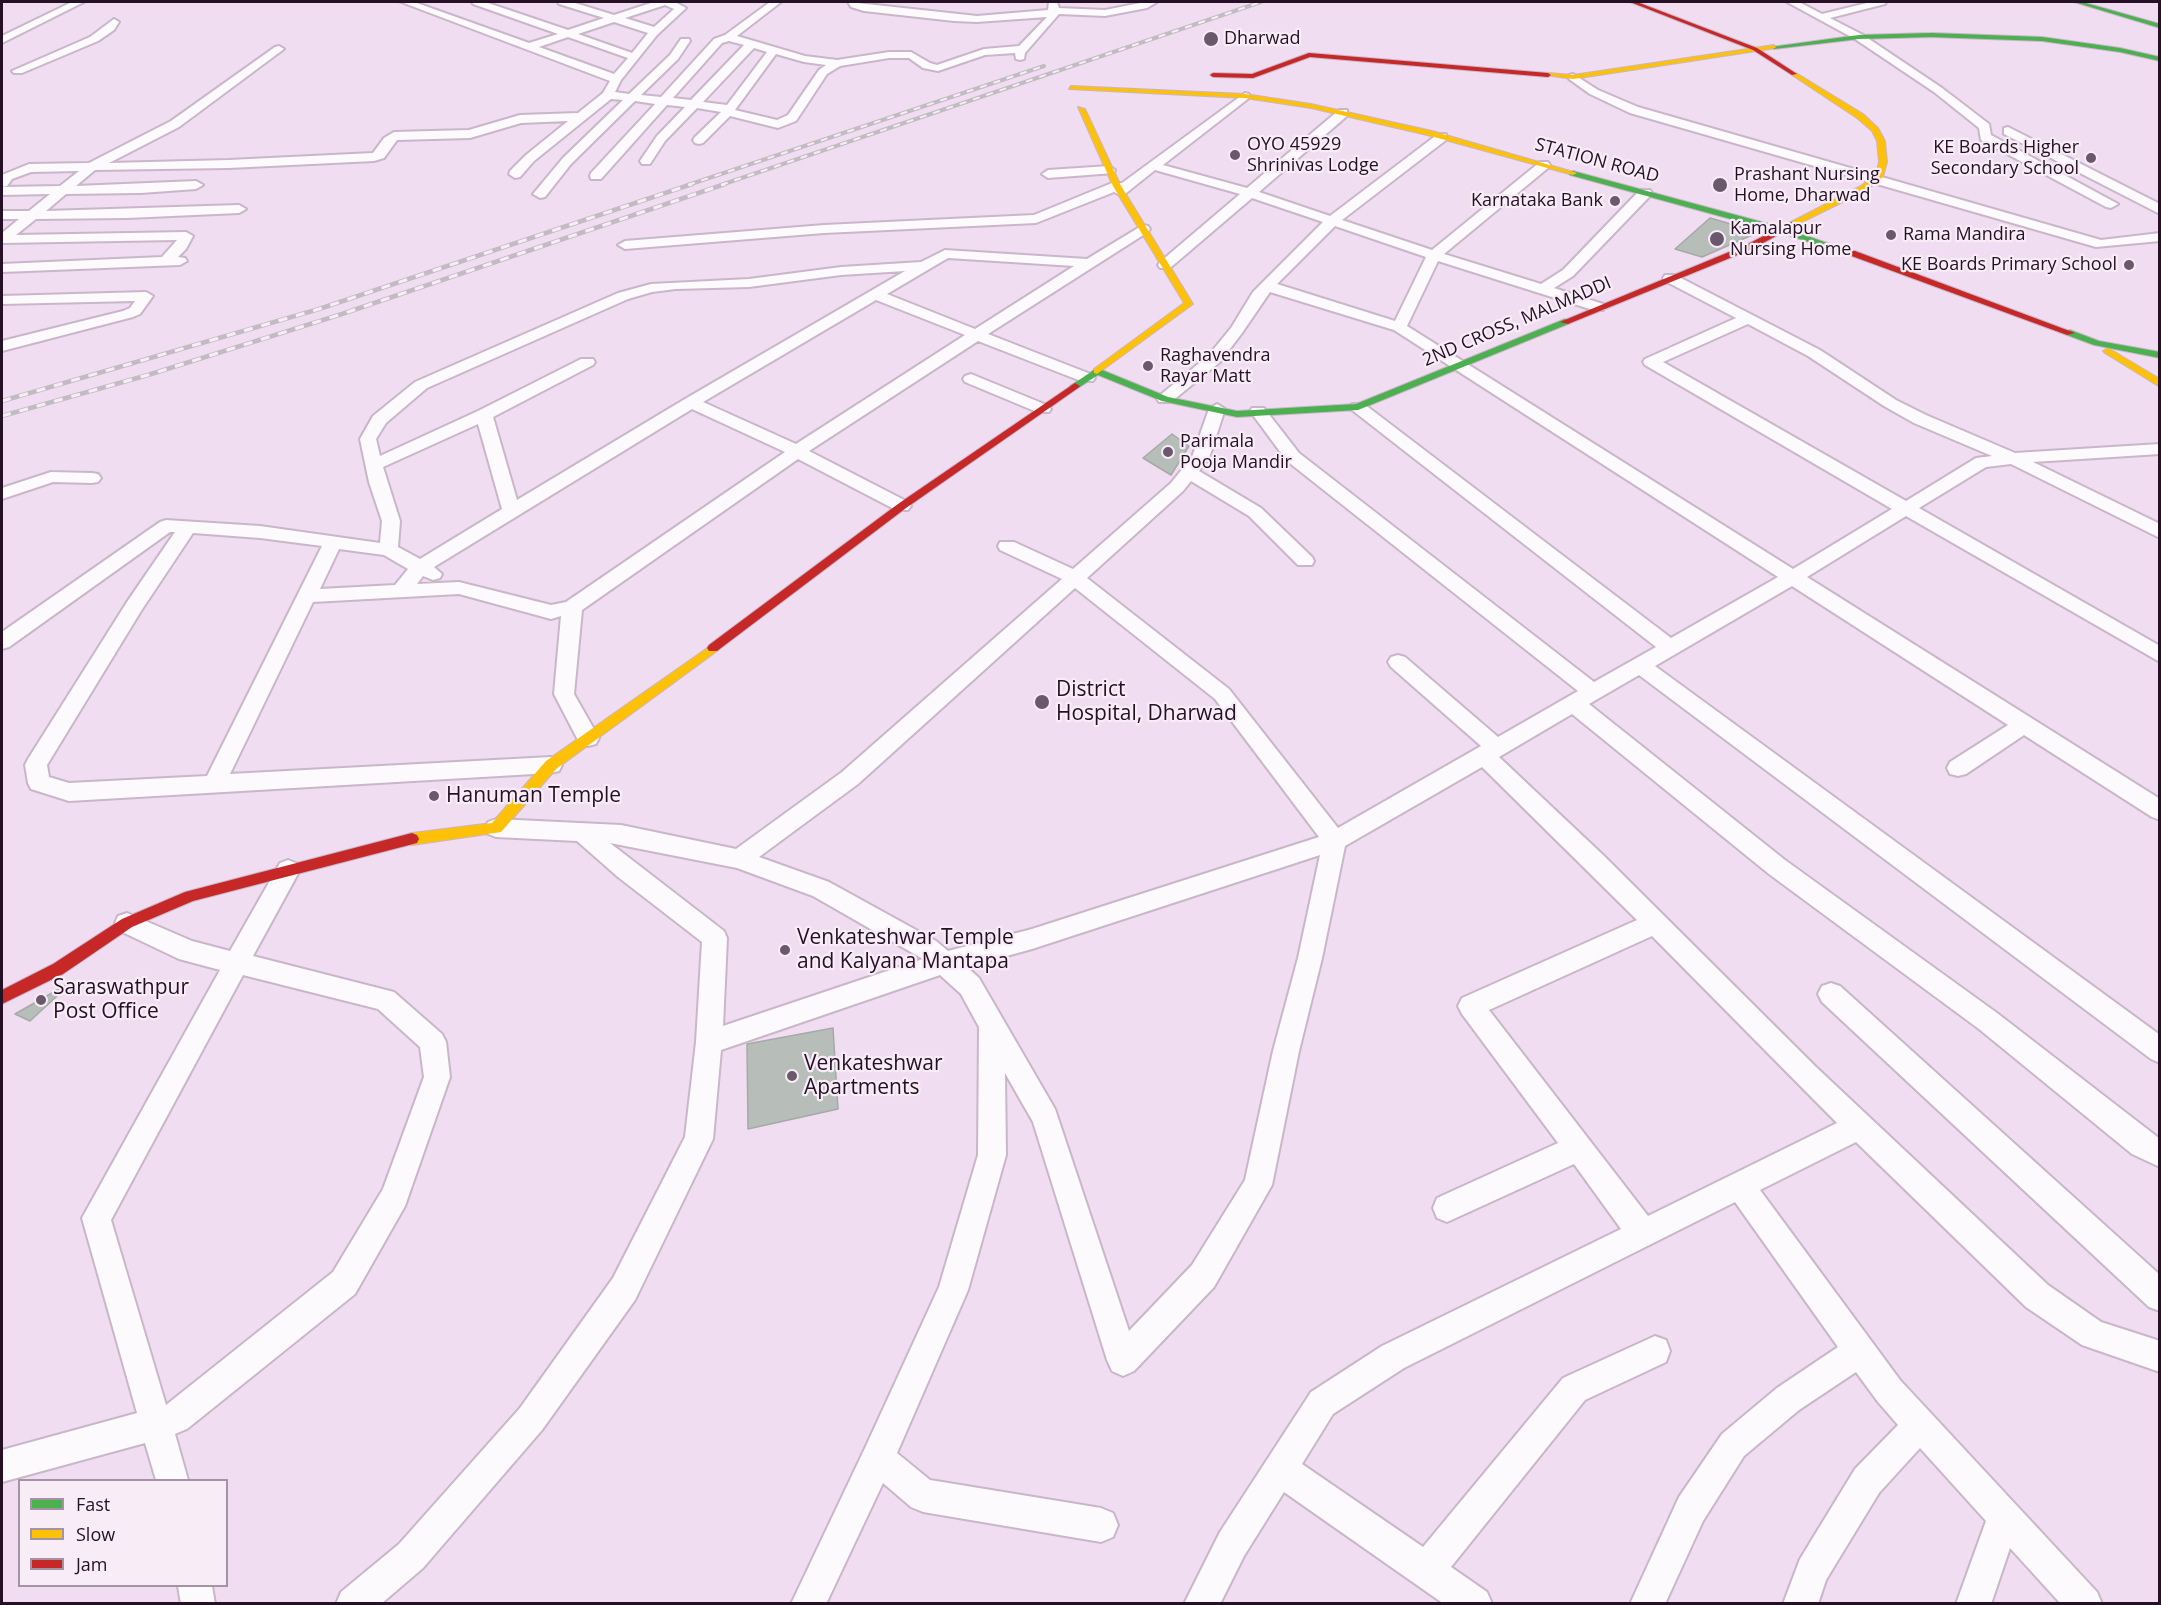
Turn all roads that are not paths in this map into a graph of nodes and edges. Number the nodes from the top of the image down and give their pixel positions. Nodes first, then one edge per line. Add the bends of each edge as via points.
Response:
1 (79, 2) edge
2 (406, 2) edge
3 (477, 2) edge
4 (563, 2) edge
5 (665, 2) edge
6 (776, 2) edge
7 (854, 2) edge
8 (1152, 2) edge
9 (1633, 2) edge
10 (1792, 2) edge
11 (1875, 2) edge
12 (2077, 2) edge
13 (986, 6) dead end
14 (1054, 8) edge
15 (1821, 17) junction
16 (610, 18) junction
17 (114, 22) dead end
18 (2160, 26) edge
19 (654, 31) junction
20 (566, 34) junction
21 (729, 37) junction
22 (1859, 38) junction
23 (2, 40) edge
24 (685, 41) dead end
25 (751, 44) junction
26 (529, 47) junction
27 (1755, 49) junction
28 (279, 50) dead end
29 (772, 51) junction
30 (634, 57) junction
31 (2160, 59) edge
32 (837, 63) junction
33 (18, 71) dead end
34 (1199, 75) dead end
35 (1573, 77) junction
36 (616, 79) junction
37 (1071, 88) dead end
38 (608, 95) junction
39 (1245, 96) junction
40 (631, 97) junction
41 (664, 100) junction
42 (695, 104) junction
43 (1081, 109) dead end
44 (728, 112) junction
45 (1343, 113) junction
46 (579, 117) junction
47 (2008, 130) dead end
48 (1442, 137) junction
49 (699, 140) dead end
50 (646, 161) dead end
51 (1544, 165) junction
52 (93, 166) junction
53 (1154, 166) junction
54 (1109, 170) junction
55 (515, 174) dead end
56 (1048, 174) dead end
57 (596, 176) dead end
58 (1874, 180) junction
59 (2, 183) edge
60 (196, 185) dead end
61 (1119, 188) junction
62 (2, 190) edge
63 (61, 191) junction
64 (1250, 193) junction
65 (1645, 193) junction
66 (540, 194) dead end
67 (2111, 204) dead end
68 (239, 209) dead end
69 (2160, 210) edge
70 (32, 214) junction
71 (2, 215) edge
72 (1335, 220) junction
73 (1143, 230) junction
74 (1781, 230) junction
75 (2160, 237) edge
76 (2, 239) edge
77 (952, 239) junction
78 (626, 245) dead end
79 (1434, 255) junction
80 (182, 261) dead end
81 (165, 262) junction
82 (1088, 263) junction
83 (1165, 265) junction
84 (925, 266) junction
85 (2, 268) edge
86 (1670, 278) junction
87 (1267, 286) junction
88 (1543, 290) junction
89 (876, 295) junction
90 (2, 300) edge
91 (1598, 307) junction
92 (1747, 319) junction
93 (1399, 327) junction
94 (976, 334) junction
95 (45, 335) junction
96 (2, 336) edge
97 (2097, 344) junction
98 (2, 346) edge
99 (2160, 355) edge
100 (587, 362) dead end
101 (1460, 366) junction
102 (1092, 375) junction
103 (971, 380) dead end
104 (2160, 384) edge
105 (1165, 399) junction
106 (691, 402) junction
107 (1358, 406) junction
108 (1043, 409) junction
109 (1217, 409) junction
110 (1258, 411) junction
111 (484, 415) junction
112 (2160, 449) edge
113 (797, 451) junction
114 (2014, 459) junction
115 (374, 465) junction
116 (1190, 473) junction
117 (92, 478) dead end
118 (2, 494) edge
119 (902, 506) junction
120 (1904, 509) junction
121 (511, 511) junction
122 (187, 528) junction
123 (2160, 532) edge
124 (333, 542) junction
125 (1007, 546) dead end
126 (389, 550) junction
127 (1305, 561) dead end
128 (420, 567) junction
129 (1793, 577) junction
130 (1075, 578) junction
131 (459, 588) junction
132 (400, 592) junction
133 (305, 596) junction
134 (572, 607) junction
135 (2, 642) edge
136 (1671, 648) junction
137 (2160, 655) edge
138 (1398, 662) dead end
139 (1641, 666) junction
140 (1584, 698) junction
141 (2024, 725) junction
142 (588, 738) junction
143 (1490, 751) junction
144 (551, 765) junction
145 (1958, 768) dead end
146 (215, 782) junction
147 (2160, 811) edge
148 (496, 828) junction
149 (583, 833) junction
150 (1335, 841) junction
151 (739, 858) junction
152 (288, 870) junction
153 (127, 923) junction
154 (1655, 923) junction
155 (237, 962) junction
156 (944, 963) junction
157 (1831, 994) dead end
158 (2, 997) edge
159 (992, 1025) junction
160 (709, 1042) junction
161 (2160, 1051) edge
162 (1859, 1126) junction
163 (1578, 1148) junction
164 (2160, 1154) edge
165 (1739, 1184) junction
166 (1447, 1208) dead end
167 (1642, 1232) junction
168 (2160, 1296) edge
169 (1655, 1351) dead end
170 (1860, 1351) junction
171 (2160, 1357) edge
172 (156, 1425) junction
173 (1920, 1425) junction
174 (878, 1458) junction
175 (2, 1466) edge
176 (1280, 1468) junction
177 (172, 1479) edge
178 (2004, 1517) junction
179 (1101, 1525) dead end
180 (1426, 1570) junction
181 (195, 1587) edge
182 (198, 1604) edge
183 (353, 1604) edge
184 (808, 1604) edge
185 (1201, 1604) edge
186 (1475, 1604) edge
187 (1647, 1604) edge
188 (1800, 1604) edge
189 (1972, 1604) edge
190 (2085, 1604) edge

1 - 23 street
2 - 26 street
3 - 20 street
4 - 16 street
5 - 16 street
5 - 19 street via 681,8
6 - 21 street
7 - 14 street via 864,8 977,19
8 - 14 street via 1105,13
9 - 27 street
10 - 15 street
11 - 15 street
12 - 18 street
13 - 14 street
14 - 32 street via 1022,53 984,52 938,68 902,54
15 - 22 street
16 - 19 street
16 - 20 street
17 - 33 street via 94,39
19 - 30 street
20 - 26 street
20 - 30 street
21 - 25 street
21 - 41 street via 718,40
22 - 27 street
22 - 31 street via 1931,35 2042,39
22 - 67 street via 1976,119 1985,127 1985,137
24 - 40 street via 674,57
25 - 29 street
25 - 42 street
26 - 36 street
27 - 35 street
27 - 58 street via 1840,102 1875,130 1881,141 1883,162
28 - 52 street via 175,123
29 - 32 street
29 - 44 street
30 - 36 street
32 - 44 street via 823,72 792,118 778,124
34 - 35 street via 1252,76 1309,55
35 - 58 street via 1594,92 1634,110
36 - 38 street
37 - 39 street, STATION ROAD via 1161,85
38 - 40 street
38 - 46 street
39 - 45 street, STATION ROAD
39 - 53 street
40 - 41 street
40 - 66 street
41 - 42 street
41 - 57 street
42 - 44 street via 721,107
42 - 50 street
43 - 54 street
44 - 49 street
45 - 48 street, STATION ROAD
45 - 64 street
46 - 52 street via 520,119 470,134 394,136 381,155 374,157
46 - 55 street
47 - 69 street
48 - 51 street, STATION ROAD
48 - 72 street
51 - 65 street, STATION ROAD
51 - 79 street
52 - 59 street via 29,168 7,176
52 - 63 street
53 - 61 street
53 - 64 street
54 - 56 street
54 - 61 street
58 - 74 street, 2ND CROSS, MALMADDI
58 - 75 street via 2102,244
60 - 63 street
61 - 73 street
61 - 77 street via 1036,219
62 - 63 street
63 - 70 street
64 - 72 street
64 - 83 street
65 - 74 street, STATION ROAD
65 - 88 street via 1568,273
68 - 70 street
70 - 71 street
70 - 76 street
72 - 79 street
72 - 87 street
73 - 82 street
73 - 83 street
74 - 86 street, 2ND CROSS, MALMADDI
74 - 97 street, STATION ROAD
76 - 81 street via 186,236
77 - 78 street via 824,229
77 - 82 street
77 - 84 street
79 - 88 street
79 - 93 street
80 - 81 street
81 - 85 street
82 - 94 street
83 - 102 street via 1189,304
84 - 89 street
84 - 115 street via 841,271 748,284 676,285 623,296 421,385 379,420 368,439
86 - 91 street, 2ND CROSS, MALMADDI
86 - 92 street
87 - 93 street
87 - 105 street via 1214,359
88 - 91 street
89 - 94 street
89 - 106 street
90 - 95 street via 146,296 128,314
91 - 101 street, 2ND CROSS, MALMADDI
92 - 114 street via 1814,353 1920,419
92 - 120 street via 1651,362
93 - 101 street
94 - 102 street
94 - 113 street
95 - 96 street
95 - 98 street
97 - 99 street
97 - 104 street
100 - 111 street
101 - 107 street, 2ND CROSS, MALMADDI
101 - 129 street
102 - 105 street, 2ND CROSS, MALMADDI
102 - 108 street
103 - 108 street
105 - 109 street, 2ND CROSS, MALMADDI
106 - 113 street
106 - 121 street
107 - 110 street, 2ND CROSS, MALMADDI
107 - 136 street
108 - 119 street
109 - 110 street, 2ND CROSS, MALMADDI via 1237,414
109 - 116 street via 1200,458
110 - 140 street via 1293,457
111 - 115 street
111 - 121 street
112 - 114 street
113 - 119 street
113 - 134 street
114 - 120 street via 1982,462
114 - 123 street
115 - 126 street via 391,521
116 - 127 street via 1255,512
116 - 130 street
117 - 118 street via 51,477
119 - 142 street via 680,674
120 - 129 street
120 - 137 street
121 - 128 street
122 - 124 street
122 - 135 street via 166,526
122 - 146 street via 36,765 39,783 69,792
124 - 126 street
124 - 133 street
125 - 130 street
126 - 128 street
128 - 131 street
128 - 132 street
129 - 136 street
129 - 141 street
130 - 150 street via 1222,694
130 - 151 street via 850,778
131 - 132 street
131 - 134 street via 551,612
132 - 133 street
133 - 146 street
134 - 142 street via 564,694
136 - 139 street
138 - 143 street
139 - 140 street
139 - 161 street
140 - 143 street
140 - 164 street via 1777,867 1988,1021 2142,1145
141 - 145 street
141 - 147 street
142 - 144 street
143 - 150 street
143 - 154 street
144 - 146 street
144 - 148 street
148 - 149 street
148 - 152 street via 394,842
149 - 151 street via 621,834
149 - 160 street via 715,938
150 - 156 street via 1032,939
150 - 159 street via 1258,1185 1203,1276 1123,1360 1045,1118
151 - 156 street via 821,889 927,948
152 - 153 street via 190,896
152 - 155 street
153 - 155 street via 188,951
153 - 158 street via 58,969
154 - 162 street
154 - 163 street via 1471,1006
155 - 172 street via 96,1218
155 - 172 street via 386,1000 433,1042 437,1077 395,1196 344,1283 176,1418
156 - 159 street via 970,986
156 - 160 street
157 - 168 street
159 - 174 street via 992,1155 953,1290
160 - 183 street via 699,1139 624,1289 531,1419 411,1556
162 - 165 street
162 - 171 street via 2037,1296 2093,1334
163 - 166 street
163 - 167 street
165 - 167 street
165 - 170 street
167 - 176 street via 1393,1357 1330,1397 1322,1403
169 - 180 street via 1575,1389
170 - 173 street via 1888,1391
170 - 187 street via 1788,1399 1733,1445 1691,1509
172 - 175 street
172 - 177 street
173 - 178 street
173 - 188 street via 1867,1481 1812,1571
174 - 179 street via 923,1495
174 - 184 street
176 - 180 street
176 - 185 street via 1232,1544
178 - 189 street
178 - 190 street
180 - 186 street
181 - 182 street

